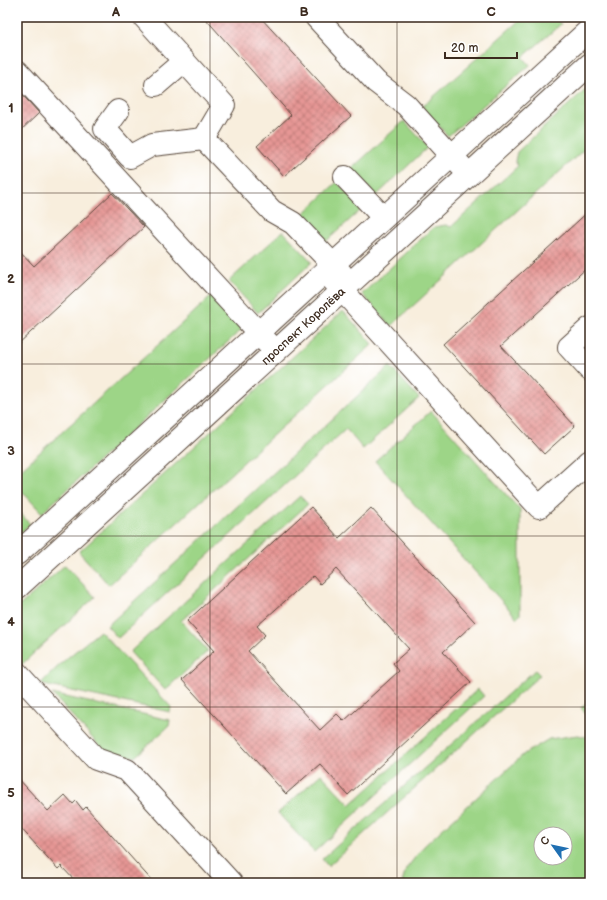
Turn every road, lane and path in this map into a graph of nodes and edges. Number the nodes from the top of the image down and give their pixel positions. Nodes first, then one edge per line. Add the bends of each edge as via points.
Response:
1 (144, 17) edge
2 (316, 17) edge
3 (590, 29) edge
4 (184, 61) junction
5 (590, 64) edge
6 (17, 71) edge
7 (156, 85) dead end
8 (118, 112) dead end
9 (204, 139) junction
10 (452, 156) junction
11 (469, 175) junction
12 (345, 177) dead end
13 (383, 218) junction
14 (328, 268) junction
15 (346, 287) junction
16 (590, 328) edge
17 (258, 332) junction
18 (276, 352) junction
19 (590, 370) edge
20 (590, 461) edge
21 (17, 554) edge
22 (17, 588) edge
23 (17, 673) edge
24 (231, 883) edge

1 - 4 street
2 - 10 street via 376,82 406,105
3 - 10 street
4 - 7 street
4 - 9 street via 224,106
5 - 11 street, проспект Королёва
6 - 17 street
8 - 9 street via 105,129 130,157 152,145
9 - 14 street via 272,211 293,223
10 - 11 street
10 - 13 street
11 - 15 street, проспект Королёва
12 - 13 street
13 - 14 street
14 - 15 street
14 - 17 street
15 - 18 street, проспект Королёва
15 - 20 street via 540,507
16 - 19 street via 569,347
17 - 18 street
17 - 21 street
18 - 22 street, проспект Королёва
23 - 24 street via 96,759 127,770

